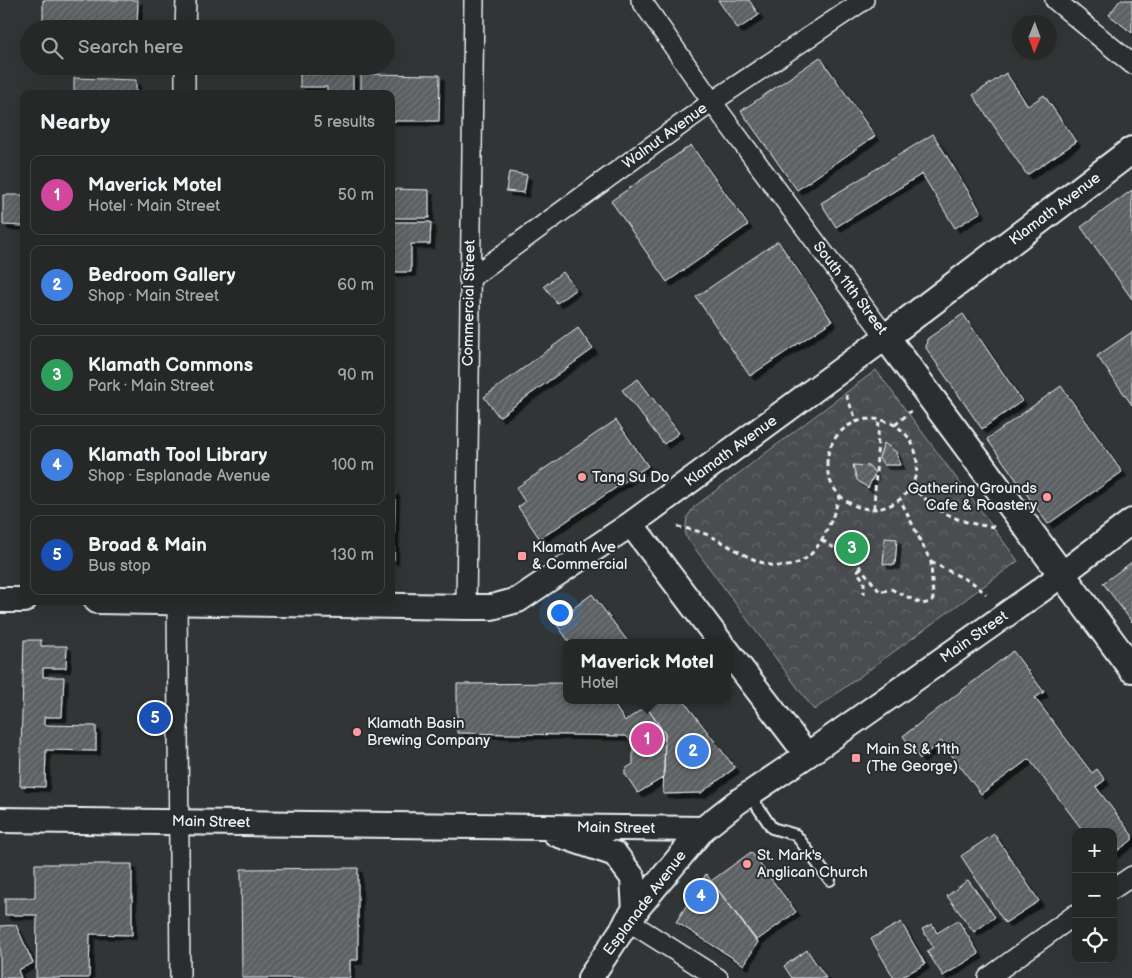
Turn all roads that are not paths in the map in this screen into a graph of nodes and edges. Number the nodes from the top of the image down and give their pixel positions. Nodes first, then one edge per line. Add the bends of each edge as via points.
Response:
1 (186, 0) edge
2 (474, 0) edge
3 (641, 0) edge
4 (864, 0) edge
5 (1055, 0) edge
6 (186, 20) edge
7 (1132, 64) edge
8 (185, 75) edge
9 (184, 90) edge
10 (712, 102) junction
11 (1132, 150) edge
12 (469, 279) junction
13 (886, 337) junction
14 (1132, 520) edge
15 (631, 524) junction
16 (1062, 575) junction
17 (0, 600) edge
18 (20, 600) edge
19 (177, 605) edge
20 (350, 605) edge
21 (466, 607) junction
22 (718, 639) edge
23 (731, 655) edge
24 (1132, 669) edge
25 (807, 755) junction
26 (748, 794) junction
27 (0, 820) edge
28 (178, 821) junction
29 (533, 826) junction
30 (703, 829) junction
31 (1132, 876) edge
32 (830, 880) dead end
33 (1117, 886) edge
34 (631, 916) junction
35 (1072, 917) edge
36 (180, 978) edge
37 (590, 978) edge
38 (718, 978) edge
39 (988, 978) edge

1 - 6 street
2 - 12 street, Commercial Street
3 - 10 street, South 11th Street
4 - 10 street, Walnut Avenue
5 - 7 street
8 - 9 street
10 - 12 street, Walnut Avenue
10 - 13 street, South 11th Street
11 - 13 main road, Klamath Avenue
12 - 21 street, Commercial Street
13 - 15 street, Klamath Avenue
13 - 16 main road, South 11th Street
14 - 16 street, Main Street
15 - 21 street, Klamath Avenue via 518,600 492,607
15 - 22 street
16 - 24 main road, South 11th Street
16 - 25 street, Main Street
17 - 18 street
19 - 28 street
20 - 21 street, Klamath Avenue
23 - 25 street
25 - 26 street, Main Street
26 - 30 street, Main Street
26 - 32 lane via 772,828 796,835
27 - 28 street, Main Street
28 - 29 street, Main Street
28 - 36 street
29 - 30 street, Main Street
29 - 34 street via 615,854 633,878
30 - 34 street, Esplanade Avenue
31 - 33 street
34 - 37 street, Esplanade Avenue
34 - 38 street
35 - 39 street

